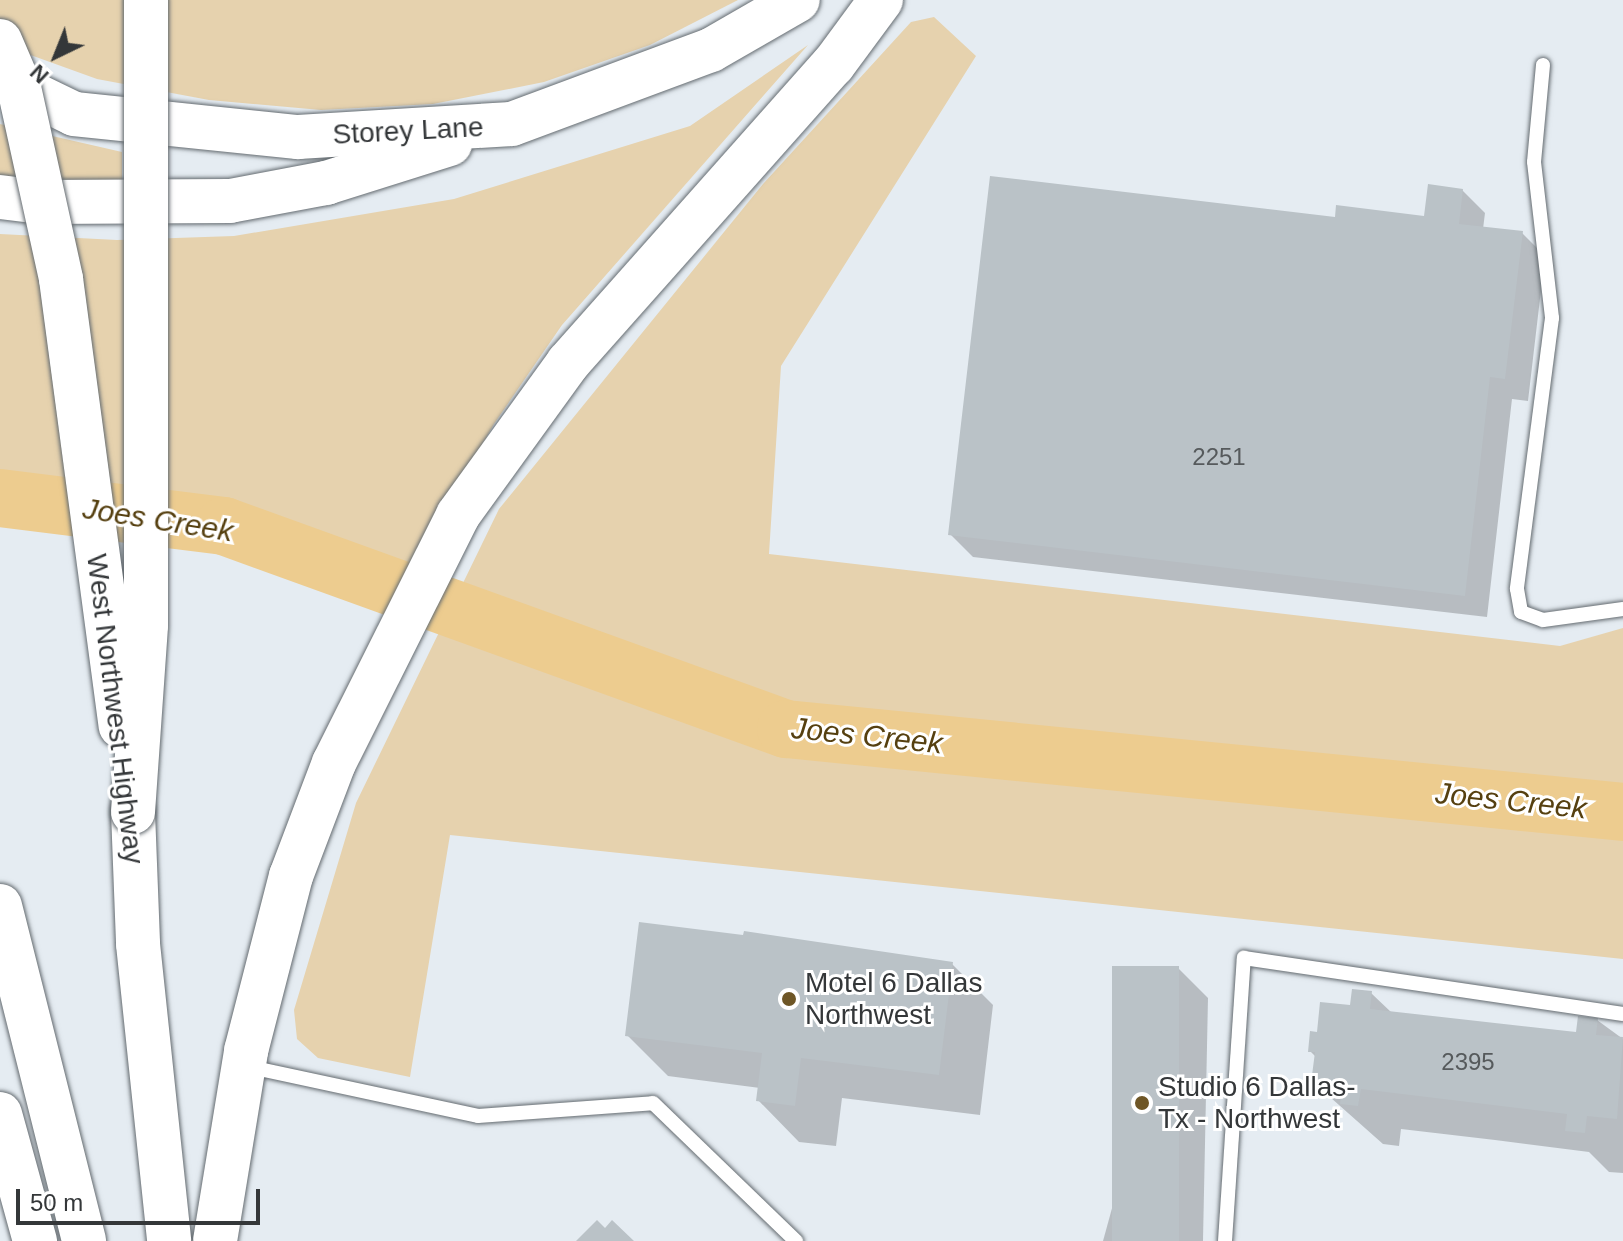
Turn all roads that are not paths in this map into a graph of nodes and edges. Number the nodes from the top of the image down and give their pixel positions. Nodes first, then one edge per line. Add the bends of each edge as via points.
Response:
1 (146, 0) edge
2 (798, 0) edge
3 (881, 0) edge
4 (0, 41) edge
5 (1543, 65) dead end
6 (0, 78) edge
7 (512, 124) junction
8 (0, 197) edge
9 (1623, 609) edge
10 (133, 812) junction
11 (0, 906) edge
12 (1623, 1014) edge
13 (244, 1065) junction
14 (0, 1114) edge
15 (35, 1241) edge
16 (84, 1241) edge
17 (169, 1241) edge
18 (215, 1241) edge
19 (796, 1241) edge
20 (1225, 1241) edge

1 - 10 main road, bridge via 146,625
2 - 7 main road, Storey Lane via 711,50
3 - 13 main road via 833,65 568,363 518,425 458,515 334,763 291,876
4 - 10 main road, West Northwest Highway, bridge via 18,83 61,279
5 - 9 lane via 1534,162 1552,318 1517,589 1521,612 1543,620
6 - 7 main road, Storey Lane via 74,114 298,137
7 - 8 main road via 326,183 230,201 41,202
10 - 17 main road, West Northwest Highway via 138,944
11 - 16 main road
12 - 20 lane via 1244,958
13 - 18 main road
13 - 19 lane via 478,1116 653,1103
14 - 15 main road

